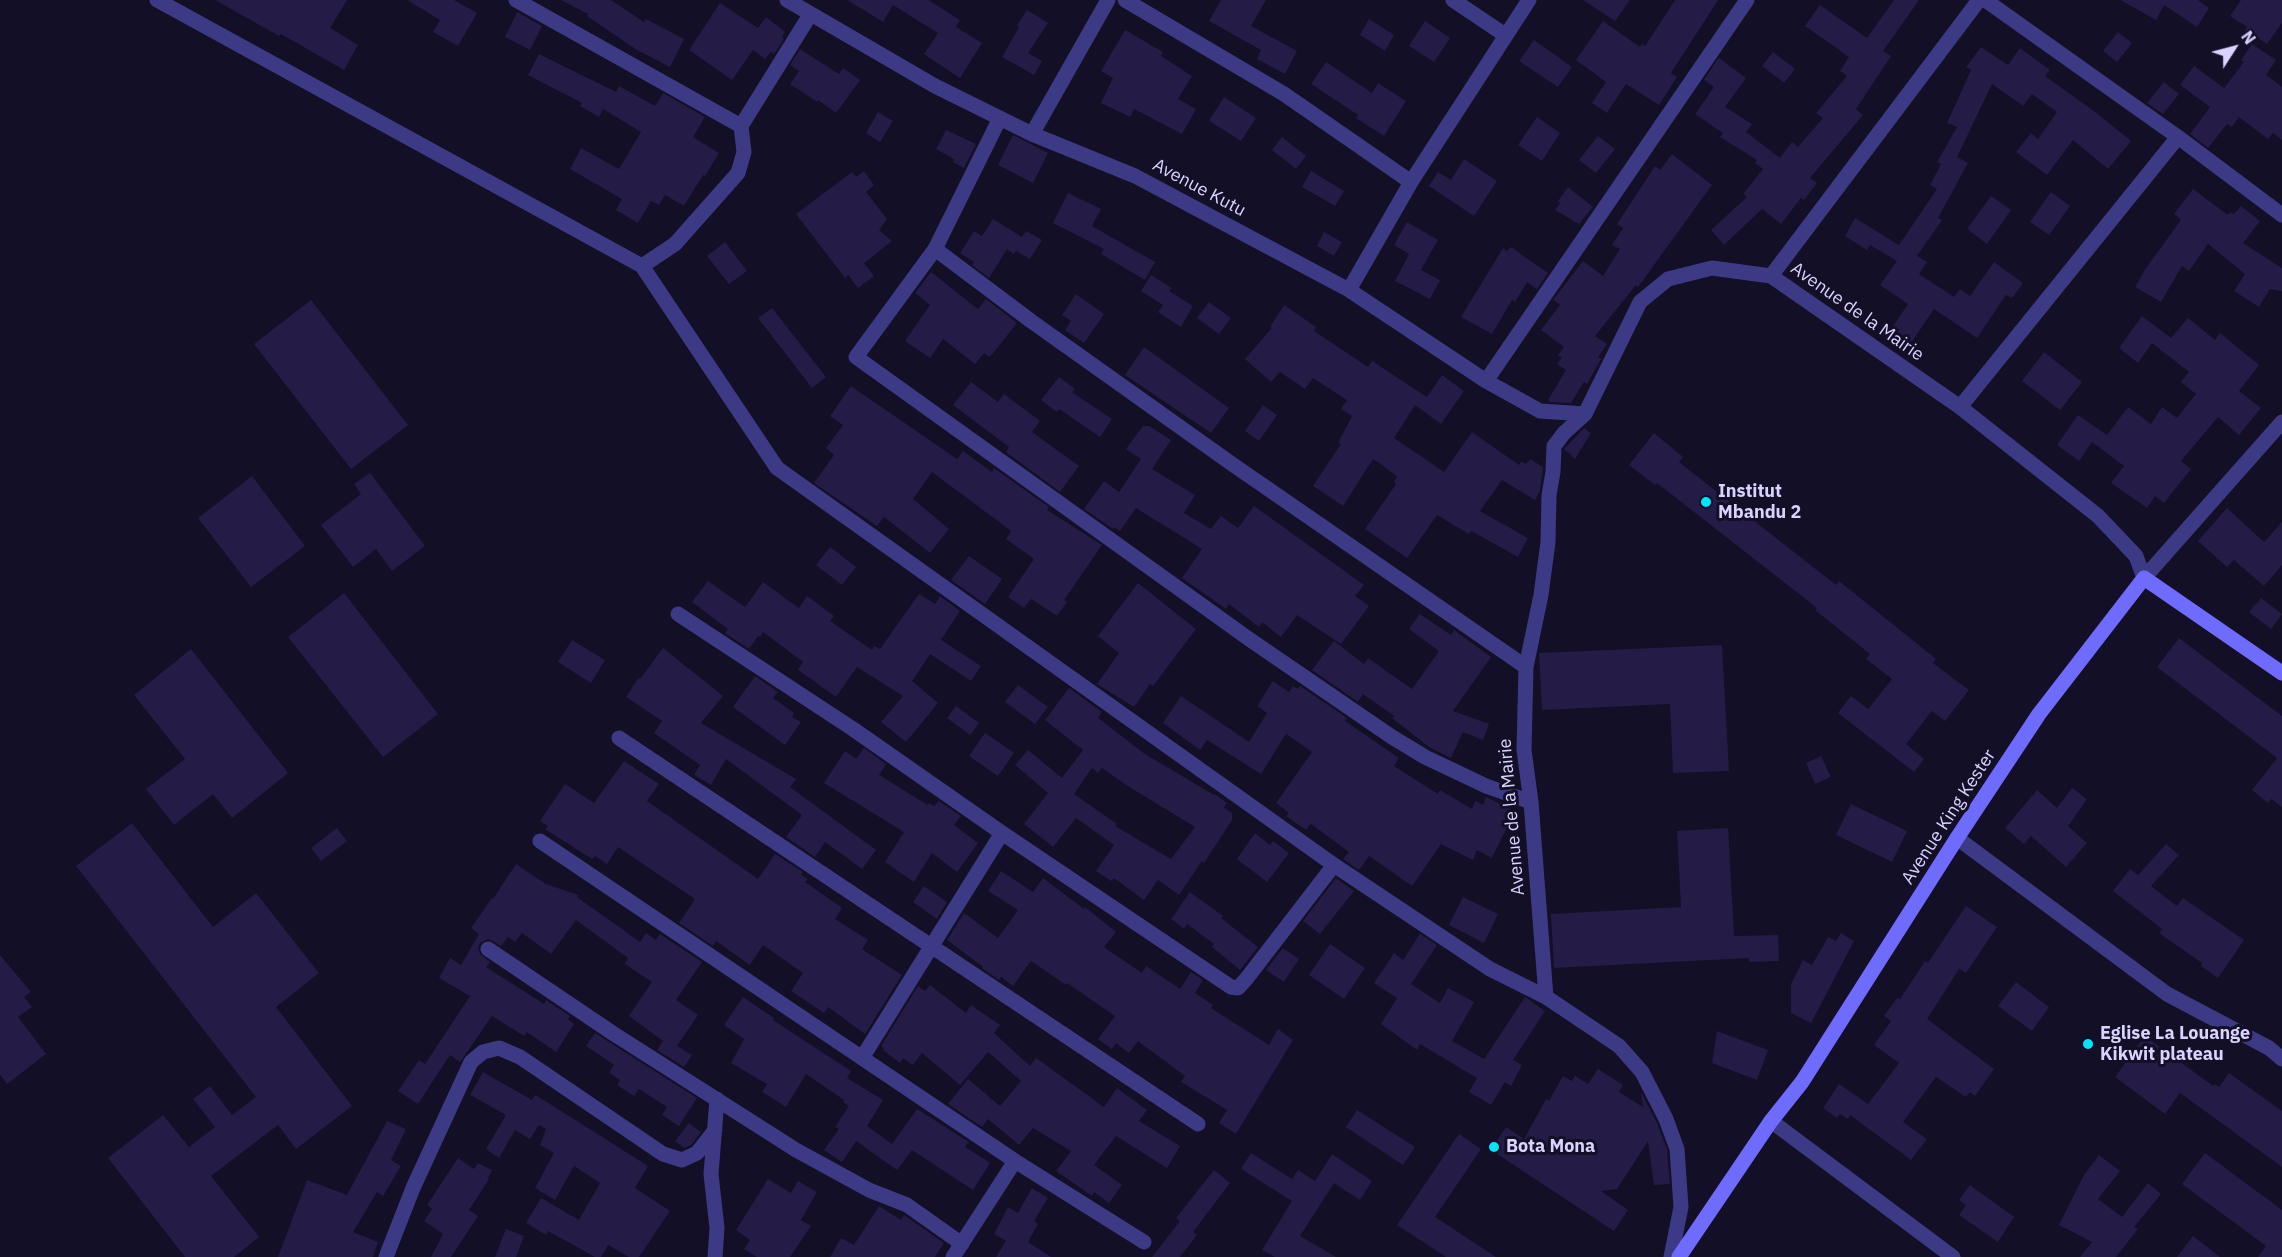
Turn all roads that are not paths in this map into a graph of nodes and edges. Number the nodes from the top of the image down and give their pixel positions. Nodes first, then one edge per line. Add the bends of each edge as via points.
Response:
1 (157, 0) edge
2 (516, 0) edge
3 (788, 0) edge
4 (1108, 0) edge
5 (1125, 0) edge
6 (1453, 0) edge
7 (1529, 0) edge
8 (1747, 0) edge
9 (1979, 0) edge
10 (1985, 0) edge
11 (810, 15) junction
12 (1505, 35) junction
13 (1000, 118) junction
14 (741, 126) junction
15 (1032, 134) junction
16 (2178, 137) junction
17 (1411, 182) junction
18 (2282, 215) edge
19 (936, 249) junction
20 (642, 266) junction
21 (1771, 276) junction
22 (1349, 290) junction
23 (1486, 381) junction
24 (1960, 407) junction
25 (1585, 414) junction
26 (2282, 422) edge
27 (2144, 578) junction
28 (678, 614) dead end
29 (1526, 667) junction
30 (2282, 673) edge
31 (619, 738) dead end
32 (1531, 802) junction
33 (1002, 833) junction
34 (1957, 838) junction
35 (540, 842) dead end
36 (1334, 865) junction
37 (931, 948) junction
38 (488, 949) dead end
39 (1546, 997) junction
40 (862, 1058) junction
41 (2282, 1059) edge
42 (717, 1099) junction
43 (1771, 1121) junction
44 (1198, 1124) dead end
45 (715, 1130) junction
46 (1015, 1161) junction
47 (1144, 1242) dead end
48 (962, 1244) junction
49 (386, 1257) edge
50 (715, 1257) edge
51 (953, 1257) edge
52 (1671, 1257) edge
53 (1679, 1257) edge
54 (1953, 1257) edge

1 - 20 street
2 - 14 street
3 - 11 street, Avenue Kutu
4 - 15 street
5 - 17 street via 1284,94
6 - 12 street
7 - 12 street
8 - 23 street
9 - 21 street
10 - 16 street
11 - 13 street, Avenue Kutu
11 - 14 street
12 - 17 street
13 - 15 street, Avenue Kutu
13 - 19 street
14 - 20 street via 744,152 738,173 675,244
15 - 22 street, Avenue Kutu via 1135,176
16 - 18 street
16 - 24 street
17 - 22 street
19 - 29 street via 1232,464
19 - 32 street via 856,357 1248,639 1392,736 1425,757 1486,786
20 - 36 street via 777,468
21 - 24 street, Avenue de la Mairie
21 - 25 street, Avenue de la Mairie via 1712,268 1668,279 1640,302
22 - 23 street, Avenue Kutu
23 - 25 street, Avenue Kutu via 1540,411
24 - 27 street, Avenue de la Mairie via 2098,516 2136,556
25 - 29 street, Avenue de la Mairie via 1554,446 1546,563
26 - 27 street, Avenue King Kester
27 - 30 street
27 - 34 street, Avenue King Kester via 2039,714
28 - 33 street
29 - 32 street, Avenue de la Mairie via 1524,750
31 - 37 street
32 - 39 street, Avenue de la Mairie
33 - 36 street via 1230,987 1238,988
33 - 37 street
34 - 41 street via 2167,994
34 - 43 street, Avenue King Kester via 1802,1082
35 - 40 street
36 - 39 street via 1490,969
37 - 40 street
37 - 44 street
38 - 42 street
39 - 52 street via 1619,1046 1642,1072 1666,1119 1677,1149 1681,1207
40 - 46 street
42 - 45 street
42 - 48 street via 796,1150 869,1190 907,1205
43 - 53 street, Avenue King Kester
43 - 54 street
45 - 49 street via 697,1153 682,1160 663,1154 520,1058 499,1048 483,1052 471,1062
45 - 50 street via 711,1174 717,1228
46 - 47 street
46 - 48 street
48 - 51 street

